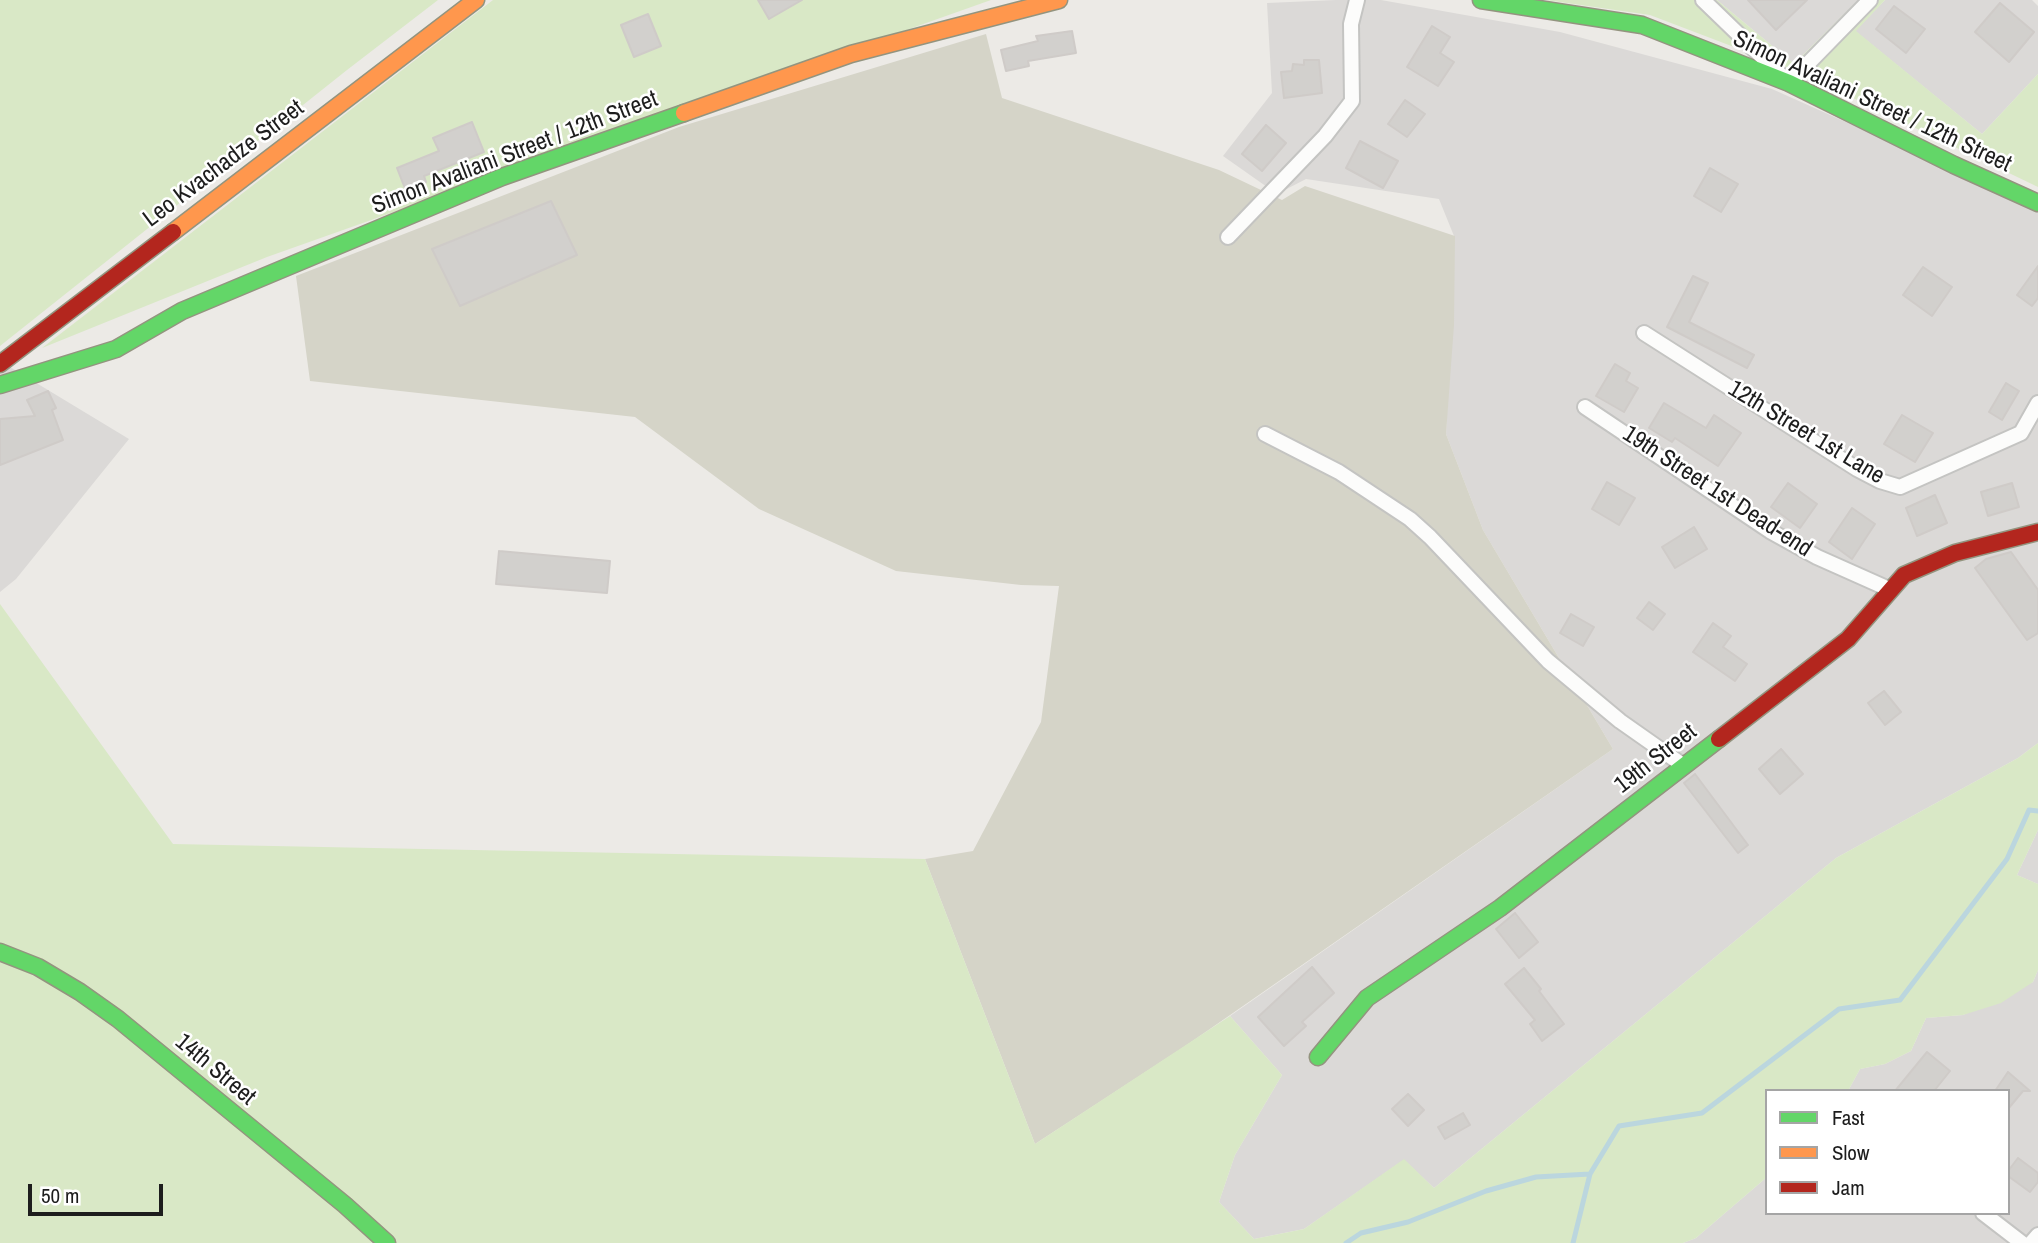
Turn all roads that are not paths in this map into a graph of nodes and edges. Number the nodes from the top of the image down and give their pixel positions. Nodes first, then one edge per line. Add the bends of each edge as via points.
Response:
1 (476, 0) edge
2 (1059, 0) edge
3 (1357, 0) edge
4 (1481, 0) edge
5 (1703, 0) edge
6 (1870, 0) edge
7 (1789, 83) junction
8 (2038, 204) edge
9 (1228, 237) dead end
10 (1644, 333) dead end
11 (0, 363) edge
12 (0, 385) edge
13 (2038, 403) edge
14 (1584, 407) dead end
15 (1265, 434) dead end
16 (2038, 532) edge
17 (1891, 590) junction
18 (1684, 766) junction
19 (0, 952) edge
20 (1318, 1057) dead end
21 (1986, 1215) edge
22 (2038, 1235) edge
23 (387, 1243) edge
24 (2022, 1243) edge
25 (2031, 1243) edge

1 - 11 street, Leo Kvachadze Street
2 - 12 street, Simon Avaliani Street / 12th Street via 851,54 502,177 182,311 116,349
3 - 9 street via 1351,24 1352,101 1325,136
4 - 7 street, Simon Avaliani Street / 12th Street via 1642,25
5 - 7 street
6 - 7 street
7 - 8 street, Simon Avaliani Street / 12th Street
10 - 13 street, 12th Street 1st Lane via 1857,469 1900,487 2021,433
14 - 17 street, 19th Street 1st Dead-end via 1770,531
15 - 18 street via 1339,472 1410,519 1548,661
16 - 17 street, 19th Street via 1955,553 1904,575
17 - 18 street, 19th Street via 1848,639
18 - 20 street, 19th Street via 1500,908 1367,998
19 - 23 street, 14th Street via 38,967 118,1019
21 - 24 street
22 - 25 street

